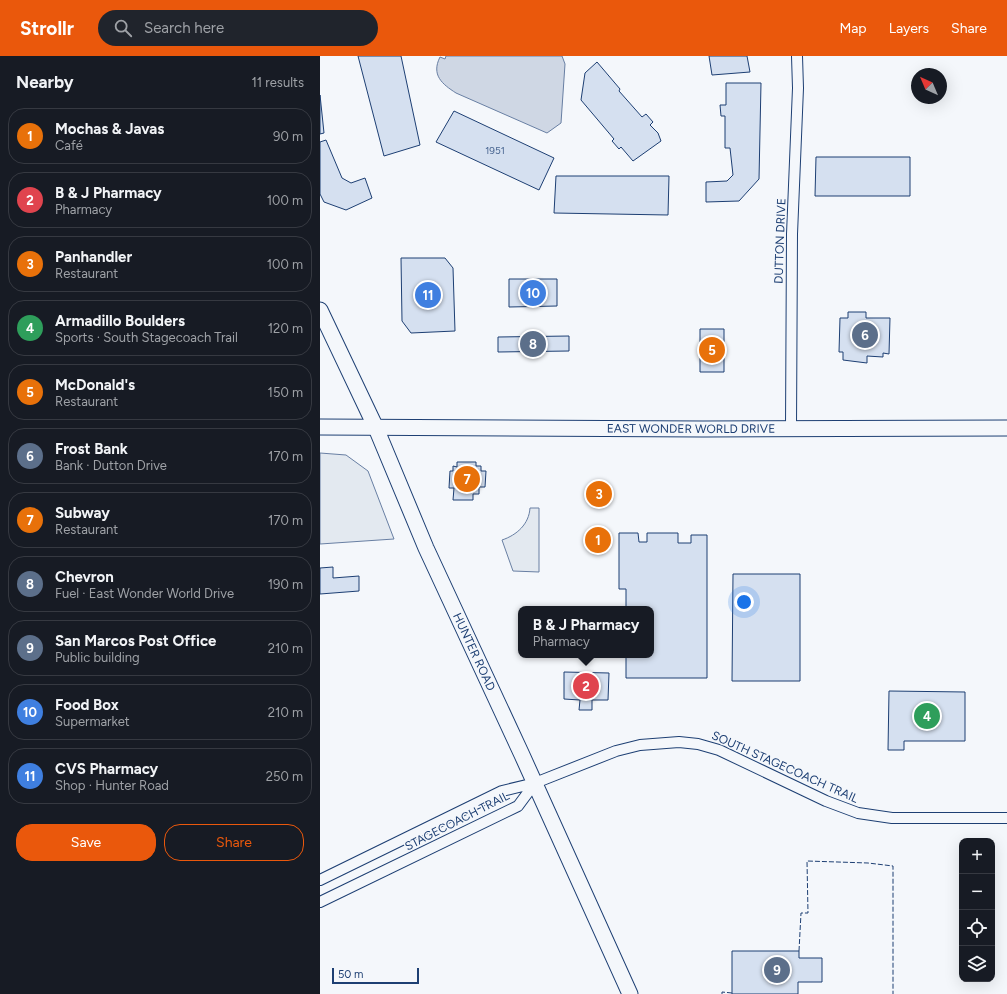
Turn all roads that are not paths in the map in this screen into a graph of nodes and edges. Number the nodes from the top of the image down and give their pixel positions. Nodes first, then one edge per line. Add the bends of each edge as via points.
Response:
1 (797, 56) edge
2 (320, 310) edge
3 (320, 427) edge
4 (376, 428) junction
5 (791, 428) junction
6 (1007, 428) edge
7 (535, 782) junction
8 (1007, 818) edge
9 (320, 880) edge
10 (320, 902) edge
11 (630, 994) edge

1 - 5 street, DUTTON DRIVE via 792,234
2 - 4 main road, HUNTER ROAD
3 - 4 main road, EAST WONDER WORLD DRIVE
4 - 5 main road, EAST WONDER WORLD DRIVE
4 - 7 main road, HUNTER ROAD via 426,548
5 - 6 main road, EAST WONDER WORLD DRIVE
7 - 8 street, SOUTH STAGECOACH TRAIL via 616,751 640,745 679,742 720,750 858,814 892,818
7 - 9 street, STAGECOACH TRAIL via 502,791
7 - 10 street, STAGECOACH TRAIL via 518,806
7 - 11 main road, HUNTER ROAD

